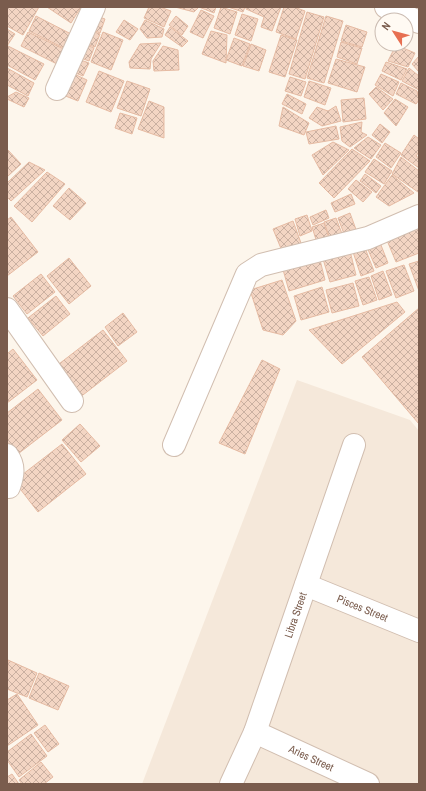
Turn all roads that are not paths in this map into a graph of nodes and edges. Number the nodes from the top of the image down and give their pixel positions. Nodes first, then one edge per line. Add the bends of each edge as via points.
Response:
1 (94, 7) edge
2 (386, 7) edge
3 (419, 22) edge
4 (57, 89) dead end
5 (419, 216) edge
6 (7, 309) edge
7 (72, 402) dead end
8 (174, 445) dead end
9 (354, 445) dead end
10 (7, 455) edge
11 (7, 487) edge
12 (306, 585) junction
13 (419, 631) edge
14 (255, 732) junction
15 (231, 784) edge
16 (368, 784) edge

1 - 4 street
2 - 3 street
5 - 8 street via 368,238 261,265 248,274
6 - 7 street
9 - 12 street, Libra Street
10 - 11 street via 14,472
12 - 13 street, Pisces Street
12 - 14 street, Libra Street
14 - 15 street, Libra Street
14 - 16 street, Aries Street

